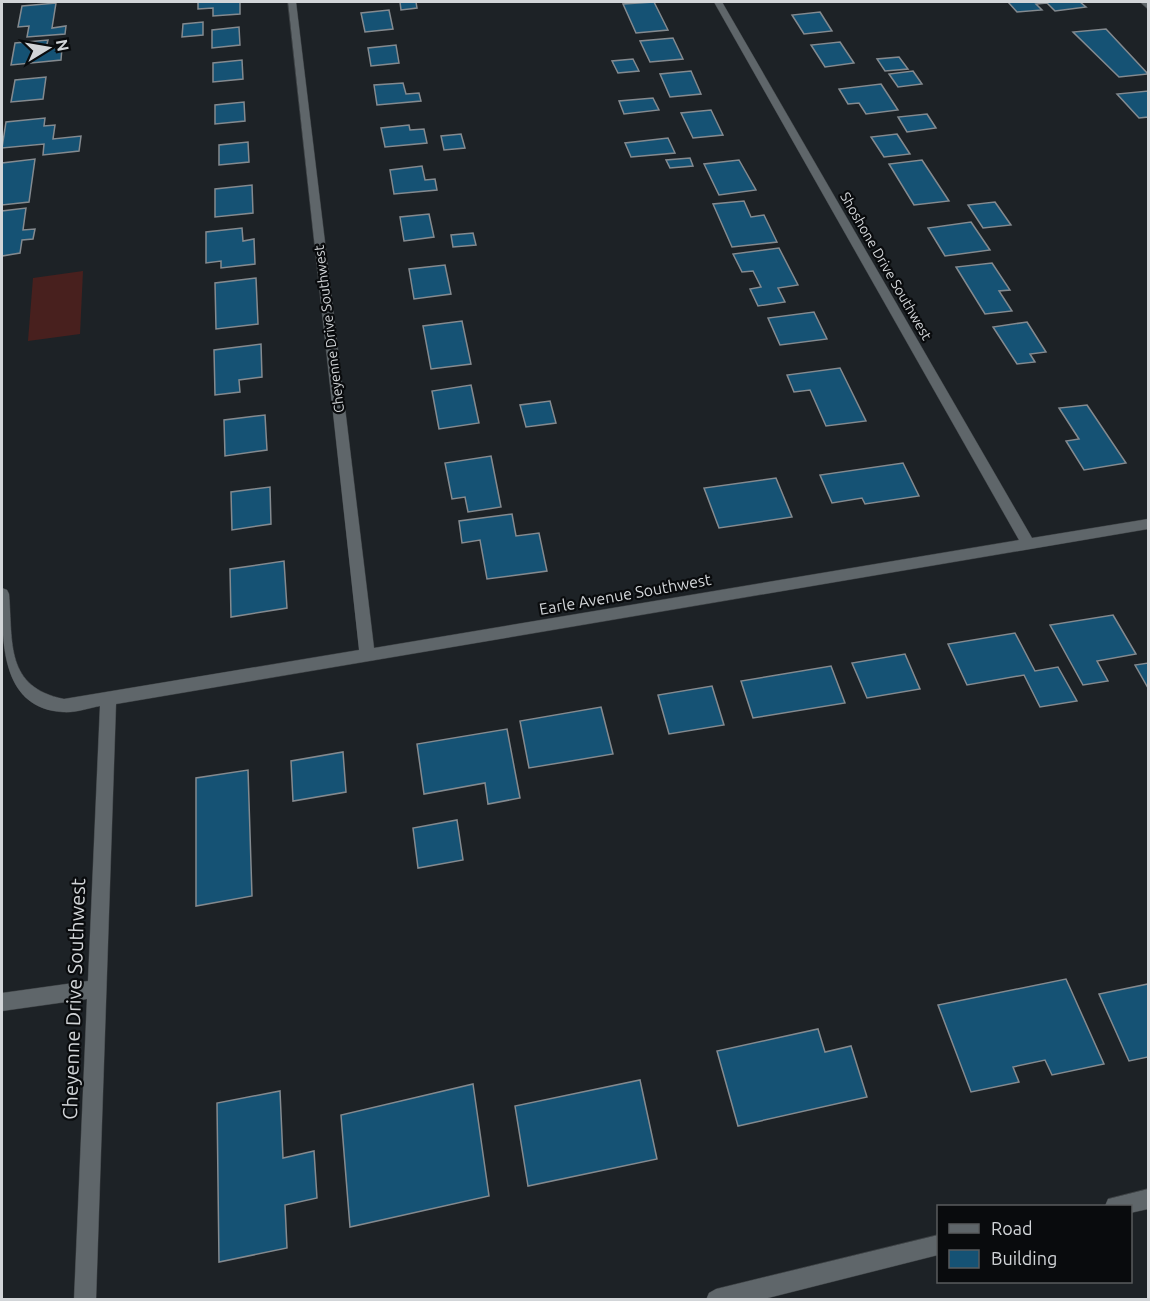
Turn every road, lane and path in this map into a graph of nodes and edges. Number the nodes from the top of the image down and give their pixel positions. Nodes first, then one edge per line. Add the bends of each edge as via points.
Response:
1 (292, 2) edge
2 (718, 2) edge
3 (1144, 2) edge
4 (1149, 6) edge
5 (1149, 524) edge
6 (1029, 544) junction
7 (2, 594) edge
8 (367, 656) junction
9 (108, 700) junction
10 (97, 989) junction
11 (2, 1002) edge
12 (1149, 1199) edge
13 (1120, 1205) edge
14 (937, 1245) edge
15 (85, 1299) edge
16 (717, 1299) edge

1 - 8 street, Cheyenne Drive Southwest
2 - 6 street, Shoshone Drive Southwest
3 - 4 street
5 - 6 street, Earle Avenue Southwest
6 - 8 street, Earle Avenue Southwest
7 - 9 street, Earle Avenue Southwest via 8,672 21,693 33,700 64,706
8 - 9 street, Earle Avenue Southwest
9 - 10 street, Cheyenne Drive Southwest
10 - 11 street
10 - 15 street, Cheyenne Drive Southwest
12 - 13 street
14 - 16 street

